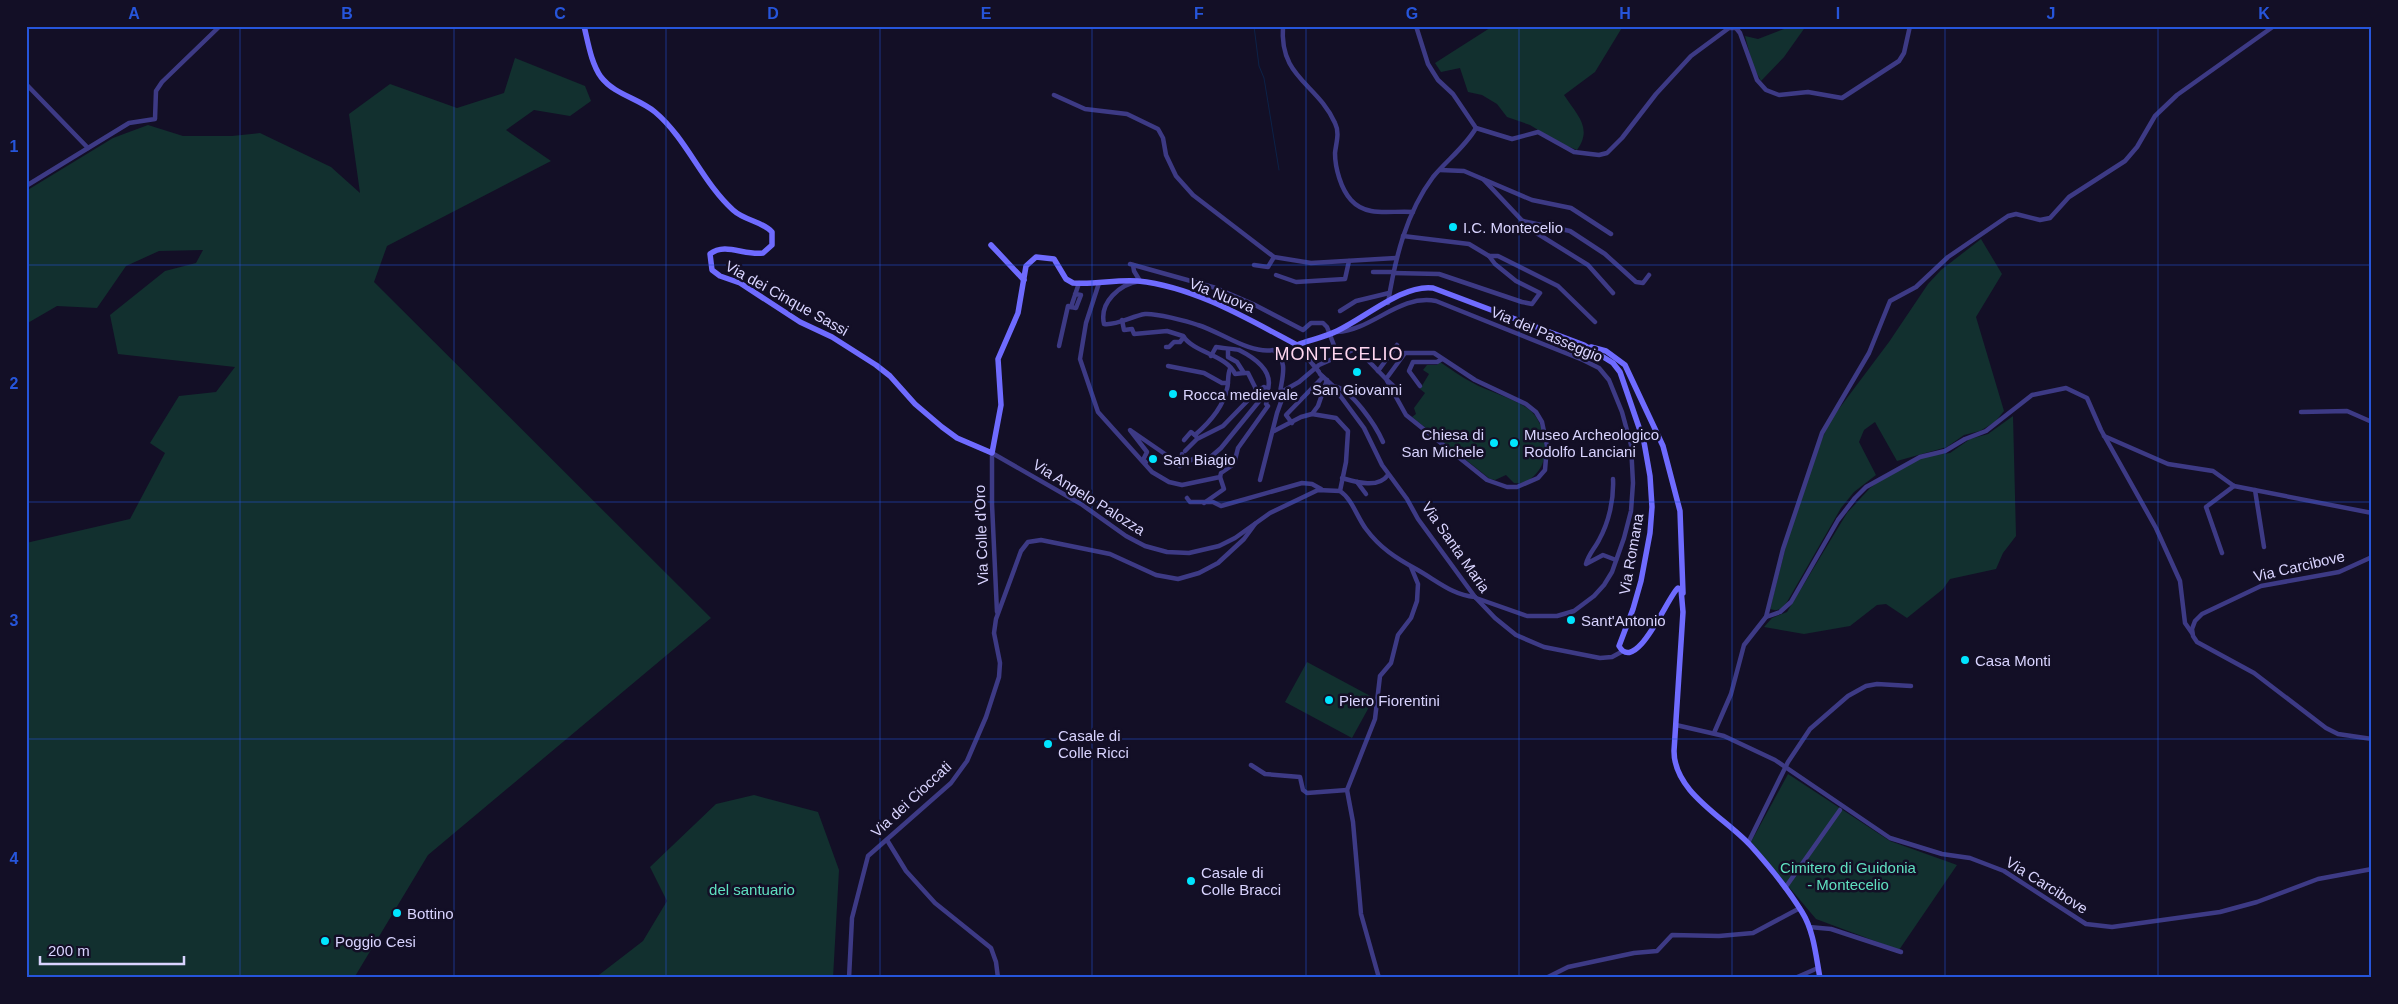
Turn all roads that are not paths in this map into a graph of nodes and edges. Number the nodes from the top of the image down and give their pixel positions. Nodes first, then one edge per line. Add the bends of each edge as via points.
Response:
1 (220, 26) edge
2 (584, 26) edge
3 (1283, 26) edge
4 (1416, 26) edge
5 (1910, 26) edge
6 (2274, 26) edge
7 (26, 84) edge
8 (1054, 95) dead end
9 (1476, 128) junction
10 (88, 148) junction
11 (1439, 170) junction
12 (1483, 179) junction
13 (26, 186) edge
14 (1412, 212) junction
15 (1522, 221) junction
16 (1610, 234) dead end
17 (1403, 236) junction
18 (992, 245) dead end
19 (1489, 256) junction
20 (1274, 257) junction
21 (1396, 258) junction
22 (1349, 261) junction
23 (1254, 265) dead end
24 (1373, 272) dead end
25 (1394, 273) junction
26 (1649, 275) dead end
27 (1276, 276) dead end
28 (1024, 280) junction
29 (1140, 281) junction
30 (1079, 283) junction
31 (1099, 283) junction
32 (1389, 293) junction
33 (1613, 294) dead end
34 (1388, 303) junction
35 (1340, 311) dead end
36 (1122, 320) junction
37 (1595, 322) dead end
38 (1333, 333) junction
39 (1184, 337) junction
40 (1297, 345) junction
41 (1397, 345) dead end
42 (1059, 346) dead end
43 (1166, 346) dead end
44 (1589, 347) junction
45 (1228, 350) junction
46 (1211, 356) junction
47 (1338, 356) junction
48 (1442, 359) junction
49 (1168, 366) dead end
50 (1314, 368) junction
51 (1230, 369) junction
52 (1378, 371) junction
53 (1244, 373) junction
54 (1322, 376) junction
55 (1386, 379) junction
56 (1228, 383) junction
57 (1333, 386) junction
58 (1420, 386) dead end
59 (1257, 390) junction
60 (1285, 390) junction
61 (1266, 392) junction
62 (1400, 392) dead end
63 (1280, 393) junction
64 (1267, 400) junction
65 (2301, 412) dead end
66 (1277, 413) junction
67 (1312, 414) junction
68 (1286, 415) junction
69 (2372, 422) edge
70 (1292, 423) junction
71 (1274, 431) junction
72 (2104, 436) junction
73 (1196, 437) junction
74 (1184, 440) dead end
75 (1383, 442) dead end
76 (992, 453) junction
77 (1180, 464) junction
78 (1150, 470) junction
79 (1388, 475) junction
80 (1220, 477) junction
81 (1342, 478) junction
82 (1612, 479) dead end
83 (1260, 480) dead end
84 (1357, 482) junction
85 (2234, 486) junction
86 (1321, 489) junction
87 (2255, 490) junction
88 (1340, 491) junction
89 (1366, 494) dead end
90 (1188, 498) dead end
91 (1204, 503) junction
92 (2372, 512) edge
93 (1255, 524) junction
94 (2264, 547) dead end
95 (2222, 554) dead end
96 (2372, 557) edge
97 (1616, 560) junction
98 (1411, 567) junction
99 (1682, 595) junction
100 (1476, 598) junction
101 (997, 616) junction
102 (1766, 617) junction
103 (2192, 633) junction
104 (1624, 652) junction
105 (1911, 686) dead end
106 (1676, 725) junction
107 (1714, 733) junction
108 (2372, 738) edge
109 (1251, 765) dead end
110 (1347, 790) junction
111 (1840, 810) dead end
112 (887, 840) junction
113 (1748, 843) junction
114 (2372, 869) edge
115 (1785, 888) junction
116 (1800, 908) junction
117 (1809, 927) junction
118 (1901, 952) dead end
119 (1818, 968) junction
120 (850, 978) edge
121 (998, 978) edge
122 (1379, 978) edge
123 (1546, 978) edge
124 (1794, 978) edge
125 (1820, 978) edge

1 - 10 street via 162,82 156,91 155,119 129,123
2 - 76 street, Via dei Cinque Sassi via 600,75 610,87 642,103 666,122 724,201 743,218 764,225 772,232 772,245 763,253 715,249 710,254 712,270 740,283 868,360 890,376 942,427 957,438
3 - 14 street via 1283,47 1292,70 1317,94 1335,123 1337,168 1351,200 1372,212
4 - 9 street via 1428,64
5 - 9 street via 1900,60 1854,92 1838,99 1811,92 1781,95 1766,90 1754,75 1740,33 1736,28 1729,28 1691,56 1656,94 1616,146 1604,155 1572,151 1538,132 1512,138
6 - 102 street via 2168,103 2125,161 2071,196 2052,217 2043,220 2018,214 2008,216 1948,257 1916,288 1890,301 1871,350 1822,433 1784,549
7 - 10 street
8 - 20 street via 1086,109 1127,114 1158,129 1176,176 1192,195
9 - 11 street
10 - 13 street
11 - 12 street via 1460,170
11 - 14 street
12 - 15 street
12 - 16 street via 1532,200 1571,208
14 - 17 street
15 - 26 street via 1570,231 1608,256 1636,282 1643,283
15 - 33 street via 1588,265
17 - 19 street via 1468,244
17 - 21 street
18 - 28 street
19 - 25 street via 1515,280 1540,293 1532,304 1439,274
19 - 37 street via 1498,256 1558,286
20 - 22 street via 1311,263
20 - 23 street via 1268,267
21 - 22 street
21 - 25 street
22 - 27 street via 1345,279 1296,282
24 - 25 street
25 - 32 street
28 - 30 street via 1028,263 1043,256 1056,260 1066,279
28 - 76 street via 1018,313 998,356 1001,405
29 - 31 street, Via Nuova
29 - 36 street via 1112,296 1105,310 1104,324
29 - 38 street via 1131,264 1216,288 1303,330 1311,323 1323,323
29 - 40 street, Via Nuova via 1209,302 1250,319
30 - 31 street, Via Nuova
30 - 42 street via 1071,307 1068,306
31 - 78 street via 1086,324 1080,359 1098,412
32 - 34 street
32 - 35 street via 1356,302
34 - 38 street, Via Romana
34 - 44 street, Via Romana via 1409,290 1433,288
36 - 39 street via 1124,330 1132,329 1134,334 1167,331
36 - 63 street via 1155,314 1197,324 1252,348 1267,352 1273,350 1281,357 1283,365
38 - 40 street
38 - 47 street
38 - 97 street, Via del Passeggio via 1354,330 1410,302 1429,300 1601,369 1622,412 1632,457 1632,507
39 - 43 street via 1180,342
39 - 46 street
40 - 50 street, Via Santa Maria
41 - 52 street
44 - 99 street via 1606,351 1625,365 1661,441 1680,511
44 - 104 street, Via Romana via 1613,363 1620,372 1637,418 1650,476 1650,533 1636,600 1619,642 1619,648
45 - 46 street via 1216,347
45 - 53 street via 1228,357
45 - 61 street via 1237,349 1268,372 1270,380
46 - 51 street via 1222,360
47 - 50 street
47 - 52 street via 1358,350
48 - 55 street via 1434,353 1404,353
48 - 55 street via 1536,412 1542,422 1547,446 1545,470 1538,478 1517,487 1487,480 1406,415
48 - 58 street via 1413,362 1409,371
49 - 56 street via 1204,373
50 - 54 street, Via Santa Maria
50 - 60 street
51 - 53 street via 1235,374
51 - 56 street
52 - 55 street
53 - 59 street via 1248,373
54 - 57 street, Via Santa Maria
54 - 67 street via 1318,406
54 - 68 street
55 - 62 street
56 - 73 street via 1214,416
57 - 75 street via 1354,401
57 - 79 street, Via Santa Maria via 1364,428
59 - 61 street via 1264,387
59 - 73 street via 1223,426
60 - 63 street
60 - 66 street
61 - 64 street
61 - 77 street via 1225,444 1206,461 1197,463 1195,458
63 - 64 street
64 - 80 street via 1266,409 1238,448 1234,464 1220,473
65 - 69 street via 2343,410
66 - 68 street
66 - 71 street
67 - 70 street
67 - 81 street via 1336,418 1348,431
68 - 70 street
70 - 71 street
71 - 83 street
72 - 85 street via 2165,463 2213,471
72 - 102 street via 2083,394 2062,388 2032,395 1986,431 1945,451 1913,460 1860,492 1835,524 1791,602 1780,612
72 - 103 street via 2156,528 2177,575 2183,595 2184,621
73 - 74 street via 1191,432
73 - 77 street via 1183,452
76 - 93 street, Via Angelo Palozza via 1081,504 1126,536 1154,549 1178,553 1201,551 1235,538
76 - 101 street, Via Colle d'Oro
77 - 78 street via 1130,430 1147,452 1143,460
78 - 80 street via 1169,482 1182,485
79 - 84 street via 1379,482
79 - 100 street, Via Santa Maria
80 - 91 street via 1224,489
81 - 84 street
81 - 88 street
82 - 97 street via 1614,491 1607,518 1586,564 1603,555
84 - 89 street
85 - 87 street
85 - 95 street via 2206,507
86 - 88 street
86 - 91 street via 1304,483 1221,506 1213,502
86 - 93 street, Via Angelo Palozza via 1270,513
87 - 92 street
87 - 94 street
88 - 98 street, Via del Passeggio via 1376,540 1393,557
90 - 91 street via 1190,502
93 - 101 street, Via dei Cioccati via 1218,563 1178,579 1156,576 1110,554 1042,540 1032,541 1024,547 1016,562
96 - 103 street, Via Carcibove via 2338,572 2257,587 2202,614 2194,622
97 - 100 street, Via del Passeggio via 1599,591 1563,615 1530,616
98 - 100 street, Via del Passeggio via 1442,586
98 - 110 street via 1419,586 1416,603 1411,618 1398,635 1391,664 1380,676 1375,719
99 - 104 street via 1680,589 1674,591 1642,643 1633,651
99 - 106 street
100 - 104 street, Via Santa Maria via 1510,631 1537,645 1599,658
101 - 112 street, Via dei Cioccati via 994,631 1000,663 999,677 967,761 951,783
102 - 107 street via 1744,645 1731,694
103 - 108 street via 2199,643 2243,665 2326,728 2338,734
105 - 113 street via 1872,684 1851,694 1810,728 1784,770
106 - 107 street, Via Carcibove
106 - 113 street via 1675,759 1681,777
107 - 114 street, Via Carcibove via 1775,760 1890,838 1992,865 2016,877 2086,924 2112,927 2220,912 2318,879
109 - 110 street via 1265,774 1300,777 1307,793
110 - 122 street via 1354,822 1361,914
111 - 115 street
112 - 120 street, Via dei Cioccati via 869,854 859,888 851,927
112 - 121 street via 906,871 932,901 991,948
113 - 115 street
115 - 116 street
116 - 117 street
116 - 123 street via 1756,932 1672,936 1657,951 1568,967
117 - 118 street via 1831,929
117 - 119 street
119 - 124 street
119 - 125 street

